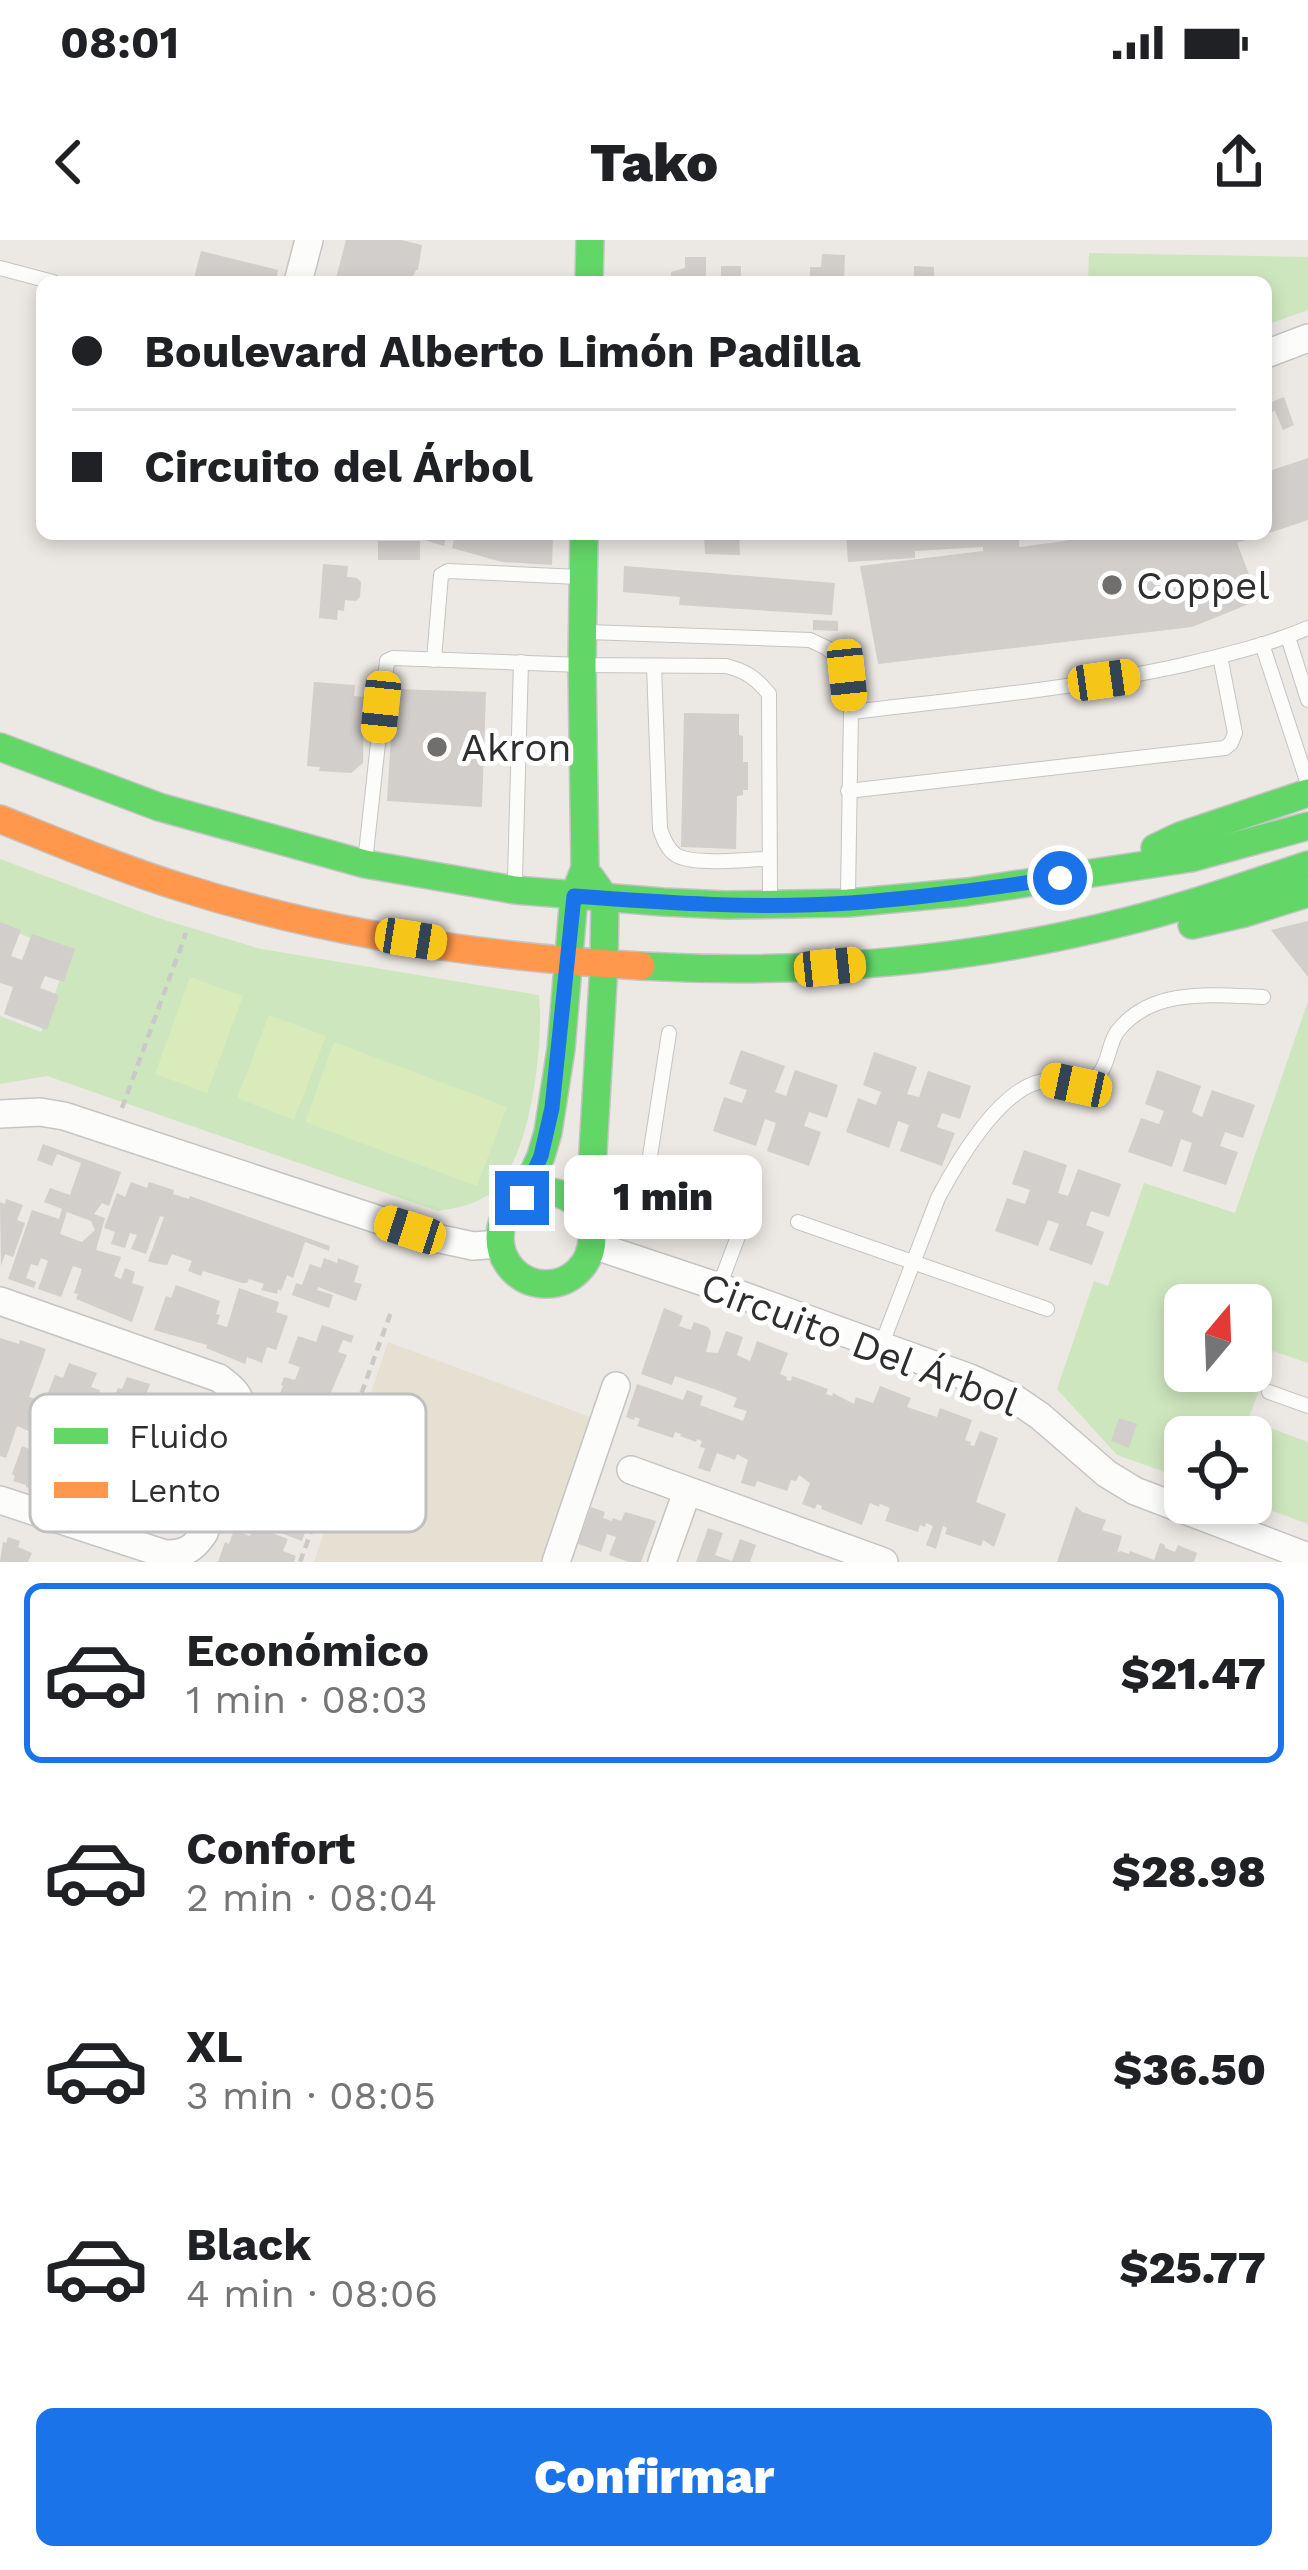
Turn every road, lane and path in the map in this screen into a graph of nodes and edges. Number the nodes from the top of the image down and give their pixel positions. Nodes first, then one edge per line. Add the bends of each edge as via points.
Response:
1 (309, 240) edge
2 (590, 240) edge
3 (0, 268) edge
4 (300, 276) edge
5 (589, 276) edge
6 (36, 278) edge
7 (1308, 338) edge
8 (1272, 352) edge
9 (584, 540) edge
10 (584, 577) junction
11 (1308, 628) edge
12 (583, 632) junction
13 (1288, 637) junction
14 (1262, 644) junction
15 (1220, 656) junction
16 (434, 660) junction
17 (520, 662) junction
18 (582, 665) junction
19 (655, 666) junction
20 (1308, 700) edge
21 (851, 712) junction
22 (0, 747) edge
23 (1308, 784) edge
24 (848, 791) junction
25 (1308, 794) edge
26 (0, 819) edge
27 (1308, 826) edge
28 (770, 859) junction
29 (365, 864) junction
30 (1308, 865) edge
31 (585, 868) junction
32 (1107, 870) junction
33 (515, 890) junction
34 (1308, 892) edge
35 (200, 894) junction
36 (574, 896) junction
37 (605, 898) junction
38 (848, 903) junction
39 (770, 904) junction
40 (1091, 930) junction
41 (569, 960) junction
42 (604, 964) junction
43 (1263, 997) dead end
44 (669, 1033) dead end
45 (0, 1114) edge
46 (114, 1133) junction
47 (522, 1198) junction
48 (798, 1222) dead end
49 (591, 1232) junction
50 (500, 1244) junction
51 (912, 1262) junction
52 (719, 1287) junction
53 (0, 1300) edge
54 (1047, 1309) dead end
55 (391, 1312) dead end
56 (881, 1346) junction
57 (616, 1386) dead end
58 (1269, 1392) dead end
59 (237, 1394) edge
60 (361, 1394) edge
61 (1308, 1406) edge
62 (632, 1470) dead end
63 (687, 1492) junction
64 (0, 1500) edge
65 (30, 1510) edge
66 (98, 1532) edge
67 (205, 1532) edge
68 (311, 1532) edge
69 (1308, 1556) edge
70 (300, 1562) edge
71 (556, 1562) edge
72 (662, 1562) edge
73 (884, 1562) edge

1 - 4 street
2 - 5 main road
3 - 6 lane
7 - 8 street
9 - 10 main road
10 - 12 main road
10 - 16 lane via 448,571 441,575
11 - 13 lane
12 - 18 main road
12 - 21 lane via 810,640 840,661
13 - 14 lane
13 - 20 lane
14 - 15 lane
14 - 23 lane
15 - 21 lane via 1027,692
15 - 24 lane via 1235,733 1225,748
16 - 17 lane
16 - 29 lane via 387,661
17 - 18 lane
17 - 33 lane
18 - 19 lane
18 - 31 main road
19 - 28 lane via 664,842 692,860
19 - 28 lane via 726,665 769,694
21 - 24 lane
22 - 29 main road via 159,807
24 - 38 lane
25 - 32 main road
26 - 35 main road
27 - 32 main road via 1191,858
28 - 39 lane
29 - 33 main road
30 - 40 main road
31 - 36 main road
31 - 37 main road
32 - 38 main road
33 - 36 main road
34 - 40 main road via 1168,931
35 - 41 main road via 365,932
35 - 46 path
36 - 37 main road
36 - 41 main road
37 - 39 main road
37 - 42 main road
38 - 39 main road
40 - 42 main road via 830,967
41 - 42 main road
41 - 47 main road via 548,1132
42 - 49 main road
43 - 51 lane via 1192,994 1155,1004 1115,1034 1099,1076 1076,1085 1040,1082 1006,1101 948,1178
44 - 52 lane via 651,1167 740,1205 743,1223
45 - 46 street via 40,1112
46 - 50 street via 430,1237
47 - 49 main road via 560,1193 578,1203
47 - 50 main road via 504,1218
48 - 51 lane
49 - 50 main road via 583,1267 564,1281 528,1281 509,1267
49 - 52 street, Circuito Del Árbol
51 - 54 lane
51 - 56 lane
52 - 56 street, Circuito Del Árbol
53 - 59 street via 219,1378
55 - 60 path
56 - 69 street, Circuito Del Árbol via 1012,1397 1136,1491
57 - 71 street
58 - 61 lane
62 - 63 street
63 - 72 street
63 - 73 street
64 - 65 street
66 - 67 street via 181,1554
68 - 70 path

